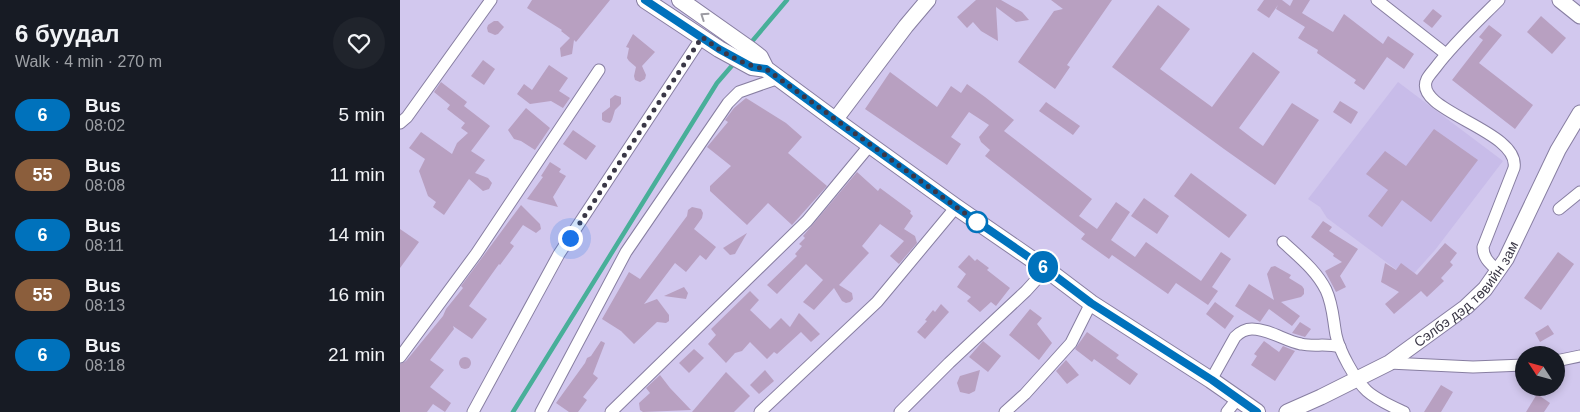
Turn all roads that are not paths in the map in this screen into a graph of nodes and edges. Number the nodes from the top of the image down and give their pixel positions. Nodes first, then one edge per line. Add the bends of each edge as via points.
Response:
1 (491, 0) edge
2 (645, 0) edge
3 (680, 0) edge
4 (928, 0) edge
5 (1377, 0) edge
6 (1499, 0) edge
7 (1560, 0) edge
8 (1580, 16) edge
9 (702, 37) junction
10 (1446, 54) junction
11 (764, 68) junction
12 (600, 70) dead end
13 (1580, 113) edge
14 (835, 120) junction
15 (400, 123) edge
16 (870, 145) junction
17 (1580, 192) edge
18 (956, 207) junction
19 (1559, 209) dead end
20 (1283, 242) dead end
21 (1046, 269) junction
22 (1499, 272) junction
23 (1091, 303) junction
24 (1340, 347) junction
25 (1580, 356) edge
26 (400, 357) edge
27 (1565, 359) edge
28 (1389, 363) junction
29 (1515, 365) edge
30 (1212, 380) junction
31 (1358, 380) junction
32 (1238, 398) junction
33 (473, 412) edge
34 (541, 412) edge
35 (611, 412) edge
36 (760, 412) edge
37 (900, 412) edge
38 (1005, 412) edge
39 (1227, 412) edge
40 (1257, 412) edge
41 (1287, 412) edge
42 (1404, 412) edge

1 - 15 street
2 - 9 main road
11 -> 3 main road via 729,33
4 - 14 street
5 - 10 street
6 - 10 street
7 - 8 street
9 - 11 main road via 719,49
9 - 33 street via 560,254
10 - 22 street via 1426,80 1429,96 1490,134 1514,159 1513,172 1483,247 1487,261
11 - 14 main road
11 - 34 street via 728,103 626,252
12 - 26 street via 476,254
13 - 22 street, Сэлбэ дэд төвийн зам via 1558,150
14 - 16 main road
16 - 18 main road
16 - 35 street via 807,221
17 - 19 street
18 - 21 main road
18 - 36 street via 877,302
20 - 24 street via 1312,269 1326,291 1333,307
21 - 23 main road
21 - 37 street
22 - 28 street, Сэлбэ дэд төвийн зам via 1466,307
23 - 30 main road
23 - 38 street via 1071,343
24 - 30 street via 1301,344 1260,330 1246,330 1235,337
24 - 31 street
25 - 27 street
28 - 29 street
28 - 31 street, Сэлбэ дэд төвийн зам
30 - 32 main road
31 - 41 street, Сэлбэ дэд төвийн зам
31 - 42 street via 1368,393
32 - 39 street
32 - 40 main road

